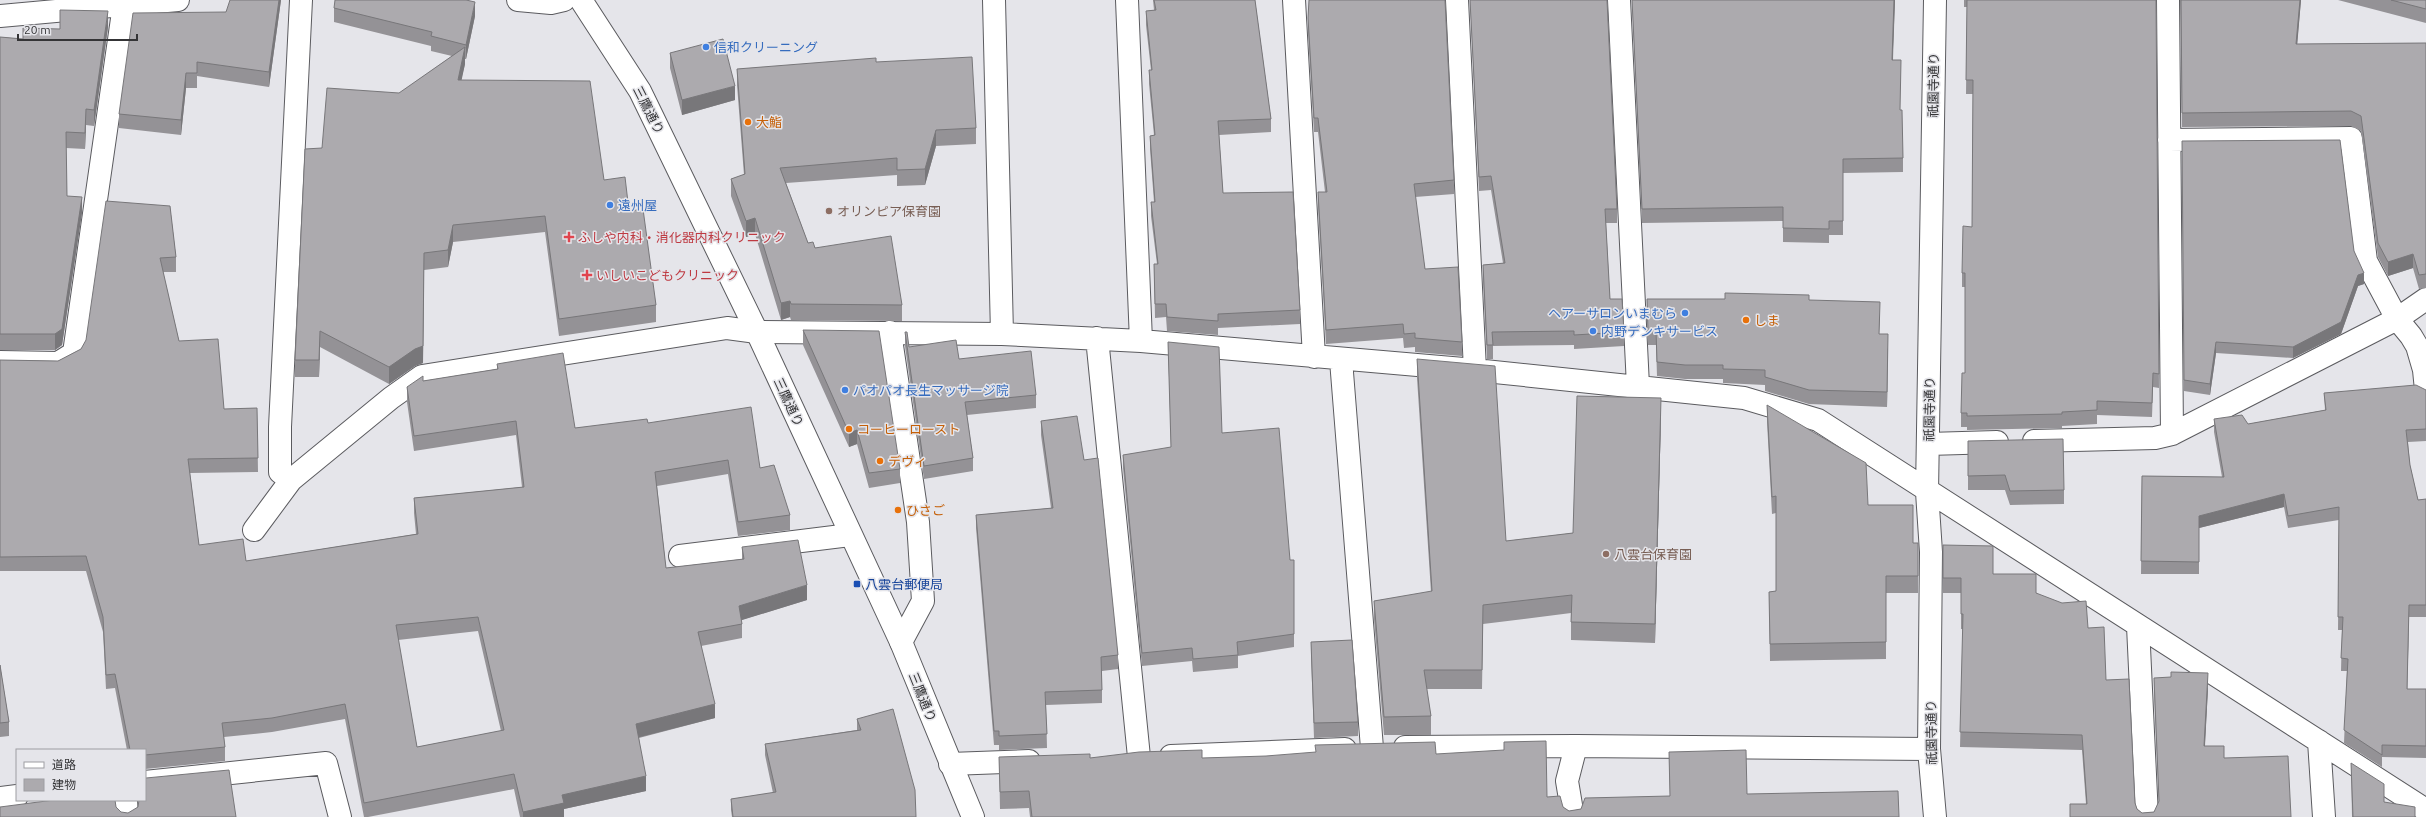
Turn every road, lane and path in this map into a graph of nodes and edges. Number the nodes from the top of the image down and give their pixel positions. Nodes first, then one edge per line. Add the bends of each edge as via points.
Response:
1 (178, 0) edge
2 (301, 0) edge
3 (518, 0) edge
4 (564, 0) edge
5 (581, 0) edge
6 (994, 0) edge
7 (1127, 0) edge
8 (1294, 0) edge
9 (1457, 0) edge
10 (1619, 0) edge
11 (1935, 0) edge
12 (2168, 0) edge
13 (124, 5) junction
14 (0, 16) edge
15 (2169, 140) junction
16 (2426, 299) edge
17 (2397, 319) junction
18 (757, 332) junction
19 (890, 332) junction
20 (1002, 334) junction
21 (1097, 338) junction
22 (1141, 341) junction
23 (1314, 357) junction
24 (1341, 360) junction
25 (0, 362) edge
26 (1475, 370) junction
27 (1638, 386) junction
28 (2426, 390) edge
29 (2172, 434) junction
30 (1928, 444) junction
31 (291, 480) junction
32 (1927, 492) junction
33 (254, 530) dead end
34 (850, 535) junction
35 (680, 556) dead end
36 (2138, 626) junction
37 (900, 642) junction
38 (2319, 742) junction
39 (1576, 746) junction
40 (1372, 748) junction
41 (1929, 749) junction
42 (1139, 757) junction
43 (1115, 758) edge
44 (1052, 760) edge
45 (950, 764) junction
46 (146, 782) edge
47 (16, 796) edge
48 (0, 798) edge
49 (126, 801) edge
50 (2426, 810) edge
51 (127, 817) edge
52 (340, 817) edge
53 (973, 817) edge
54 (1573, 817) edge
55 (1935, 817) edge
56 (2147, 817) edge
57 (2324, 817) edge

1 - 13 street
2 - 31 street via 280,427 280,472
3 - 4 street via 551,3
5 - 18 street, 三鷹通り via 640,91
6 - 20 street
7 - 22 street
8 - 23 street
9 - 26 street
10 - 27 street
11 - 30 street, 祇園寺通り
12 - 15 street
13 - 14 street
13 - 25 street via 74,353 58,363
15 - 17 street via 2352,138 2366,262
15 - 29 street
16 - 17 street
17 - 28 street via 2417,346 2424,370
17 - 29 street
18 - 19 street
18 - 31 street via 727,328 422,376 391,398
18 - 34 street, 三鷹通り
19 - 20 street
19 - 37 street via 918,522 923,601
20 - 21 street
21 - 22 street
21 - 42 street
22 - 23 street
23 - 24 street
24 - 26 street
24 - 40 street
26 - 27 street
27 - 32 street via 1744,398 1818,420
29 - 30 street via 2155,438
30 - 32 street, 祇園寺通り
31 - 33 street
32 - 36 street
32 - 41 street, 祇園寺通り via 1931,552
34 - 35 street
34 - 37 street, 三鷹通り
36 - 38 street
36 - 56 street
37 - 45 street, 三鷹通り
38 - 50 street
38 - 57 street
39 - 40 street
39 - 41 street
39 - 54 street via 1567,781
40 - 42 street
41 - 55 street, 祇園寺通り
42 - 43 street
44 - 45 street
45 - 53 street, 三鷹通り
46 - 52 street via 326,763
47 - 48 street
49 - 51 street

